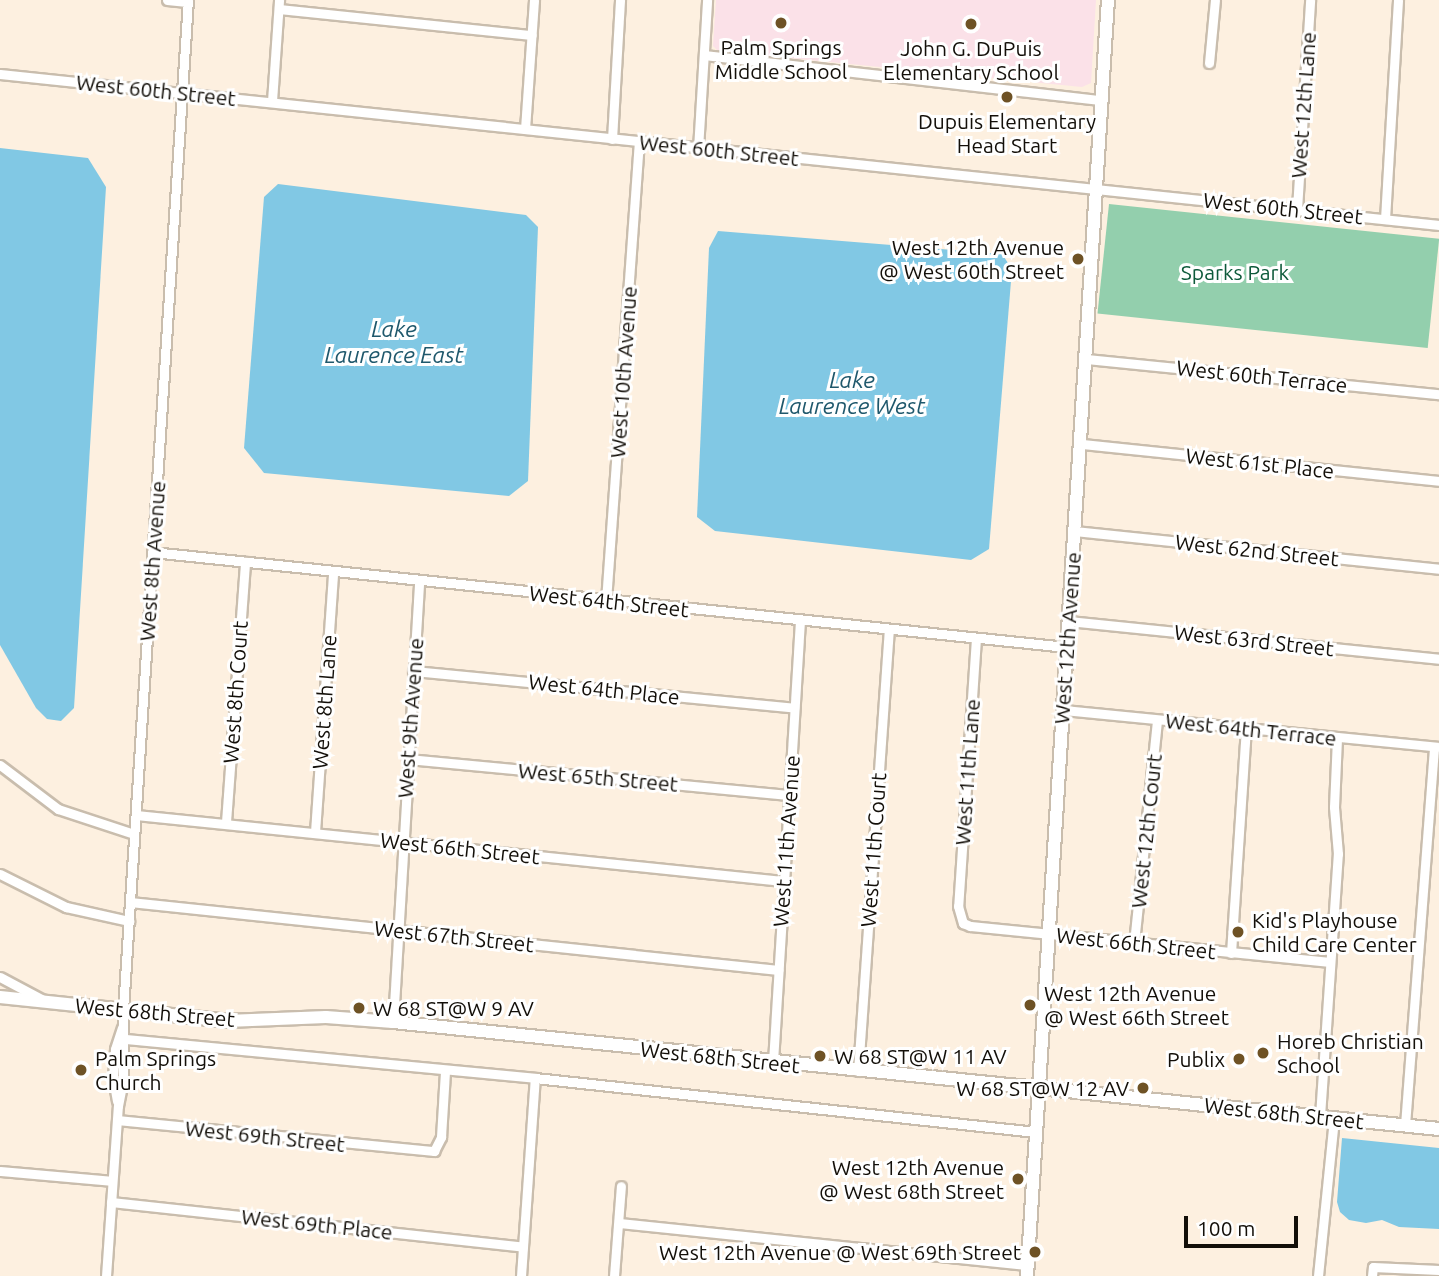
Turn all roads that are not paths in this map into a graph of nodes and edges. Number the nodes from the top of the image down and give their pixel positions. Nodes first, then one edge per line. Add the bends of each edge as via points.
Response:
1 (167, 0) edge
2 (534, 0) edge
3 (620, 0) edge
4 (707, 0) edge
5 (1108, 0) edge
6 (1215, 0) edge
7 (1310, 0) edge
8 (1398, 0) edge
9 (188, 1) edge
10 (279, 5) edge
11 (532, 36) junction
12 (704, 55) junction
13 (1209, 63) dead end
14 (0, 74) edge
15 (181, 93) junction
16 (1102, 100) junction
17 (272, 101) junction
18 (525, 129) junction
19 (612, 139) junction
20 (639, 142) junction
21 (698, 149) junction
22 (1096, 187) junction
23 (1297, 209) junction
24 (1385, 219) junction
25 (1439, 225) edge
26 (1086, 359) junction
27 (1439, 394) edge
28 (1082, 444) junction
29 (1439, 481) edge
30 (1074, 531) junction
31 (152, 552) junction
32 (245, 562) junction
33 (1439, 569) edge
34 (333, 572) junction
35 (419, 582) junction
36 (606, 601) junction
37 (800, 620) junction
38 (1068, 621) junction
39 (889, 629) junction
40 (976, 638) junction
41 (1067, 647) junction
42 (1439, 659) edge
43 (413, 671) junction
44 (794, 708) junction
45 (1063, 710) junction
46 (1157, 720) junction
47 (1246, 728) junction
48 (1337, 737) junction
49 (1436, 747) edge
50 (407, 759) junction
51 (0, 765) edge
52 (789, 795) junction
53 (136, 815) junction
54 (226, 822) junction
55 (315, 832) junction
56 (134, 834) junction
57 (402, 842) junction
58 (0, 874) edge
59 (783, 881) junction
60 (130, 902) junction
61 (958, 906) joint
62 (129, 920) junction
63 (398, 930) junction
64 (1049, 934) junction
65 (1134, 943) junction
66 (1231, 953) junction
67 (1328, 962) junction
68 (778, 970) junction
69 (0, 977) edge
70 (0, 997) edge
71 (47, 1002) junction
72 (123, 1010) junction
73 (393, 1022) junction
74 (122, 1028) junction
75 (125, 1039) junction
76 (773, 1062) junction
77 (445, 1071) junction
78 (858, 1071) junction
79 (535, 1078) junction
80 (1039, 1088) junction
81 (118, 1106) junction
82 (1320, 1116) junction
83 (1334, 1118) junction
84 (117, 1121) junction
85 (1405, 1125) junction
86 (1439, 1129) edge
87 (1036, 1132) junction
88 (0, 1171) edge
89 (112, 1181) junction
90 (621, 1186) dead end
91 (111, 1202) junction
92 (619, 1223) junction
93 (522, 1247) junction
94 (1027, 1270) edge
95 (1439, 1270) edge
96 (106, 1276) edge
97 (521, 1276) edge
98 (614, 1276) edge
99 (1318, 1276) edge
100 (1372, 1276) edge

1 - 9 street
2 - 11 street
3 - 19 street
4 - 12 street
5 - 16 main road, West 12th Avenue
6 - 13 street
7 - 23 street, West 12th Lane
8 - 24 street
9 - 15 street, West 8th Avenue
10 - 11 street
10 - 17 street
11 - 18 street
12 - 16 street
12 - 21 street
14 - 15 street, West 60th Street
15 - 17 street, West 60th Street
15 - 31 street, West 8th Avenue
16 - 22 main road, West 12th Avenue
17 - 18 street, West 60th Street
18 - 19 street, West 60th Street
19 - 20 street, West 60th Street
20 - 21 street, West 60th Street
20 - 36 street, West 10th Avenue
21 - 22 street, West 60th Street
22 - 23 street, West 60th Street
22 - 26 main road, West 12th Avenue
23 - 24 street, West 60th Street
24 - 25 street, West 60th Street
26 - 27 street, West 60th Terrace
26 - 28 main road, West 12th Avenue
28 - 29 street, West 61st Place
28 - 30 main road, West 12th Avenue
30 - 33 street, West 62nd Street
30 - 38 main road, West 12th Avenue
31 - 32 street, West 64th Street
31 - 53 street, West 8th Avenue
32 - 34 street, West 64th Street
32 - 54 street, West 8th Court
34 - 35 street, West 64th Street
34 - 55 street, West 8th Lane
35 - 36 street, West 64th Street
35 - 43 street, West 9th Avenue
36 - 37 street, West 64th Street
37 - 39 street, West 64th Street
37 - 44 street, West 11th Avenue
38 - 41 main road, West 12th Avenue
38 - 42 street, West 63rd Street
39 - 40 street, West 64th Street
39 - 78 street, West 11th Court
40 - 41 street, West 64th Street
40 - 61 street, West 11th Lane
41 - 45 main road, West 12th Avenue
43 - 44 street, West 64th Place
43 - 50 street, West 9th Avenue
44 - 52 street, West 11th Avenue
45 - 46 street, West 64th Terrace
45 - 64 main road, West 12th Avenue
46 - 47 street, West 64th Terrace
46 - 65 street, West 12th Court
47 - 48 street, West 64th Terrace
47 - 66 street
48 - 49 street, West 64th Terrace
48 - 67 street via 1334,807 1338,854
49 - 85 street
50 - 52 street, West 65th Street
50 - 57 street, West 9th Avenue
51 - 56 street via 58,809
52 - 59 street, West 11th Avenue
53 - 54 street, West 66th Street
53 - 56 street, West 8th Avenue
54 - 55 street, West 66th Street
55 - 57 street, West 66th Street
56 - 60 street, West 8th Avenue
57 - 59 street, West 66th Street
57 - 63 street, West 9th Avenue
58 - 62 street via 65,907
59 - 68 street, West 11th Avenue
60 - 62 street, West 8th Avenue
60 - 63 street, West 67th Street
61 - 64 street, West 66th Street via 963,923 970,926
62 - 72 street, West 8th Avenue
63 - 68 street, West 67th Street
63 - 73 street, West 9th Avenue
64 - 65 street, West 66th Street
64 - 80 main road, West 12th Avenue
65 - 66 street, West 66th Street
66 - 67 street, West 66th Street
67 - 82 street
68 - 76 street, West 11th Avenue
69 - 71 street
70 - 71 main road, West 68th Street
71 - 72 main road, West 68th Street
72 - 73 main road, West 68th Street via 227,1021 326,1017
72 - 74 street, West 8th Avenue
73 - 76 main road, West 68th Street
74 - 75 street, West 8th Avenue
74 - 81 street, West 8th Avenue via 116,1038 113,1078
75 - 77 street, West 68th Street
75 - 81 street, West 8th Avenue
76 - 78 main road, West 68th Street
77 - 79 street, West 68th Street
77 - 84 street, West 69th Street via 442,1137 434,1151
78 - 80 main road, West 68th Street
79 - 87 street, West 68th Street
79 - 93 street
80 - 82 main road, West 68th Street
80 - 87 main road, West 12th Avenue
81 - 84 street, West 8th Avenue
82 - 83 main road, West 68th Street
83 - 85 main road, West 68th Street
83 - 99 street
84 - 89 street, West 8th Avenue
85 - 86 main road, West 68th Street
87 - 94 main road, West 12th Avenue
88 - 89 street
89 - 91 street, West 8th Avenue
90 - 92 street
91 - 93 street, West 69th Place
91 - 96 street, West 8th Avenue
92 - 94 street
92 - 98 street
93 - 97 street
95 - 100 street via 1373,1266

